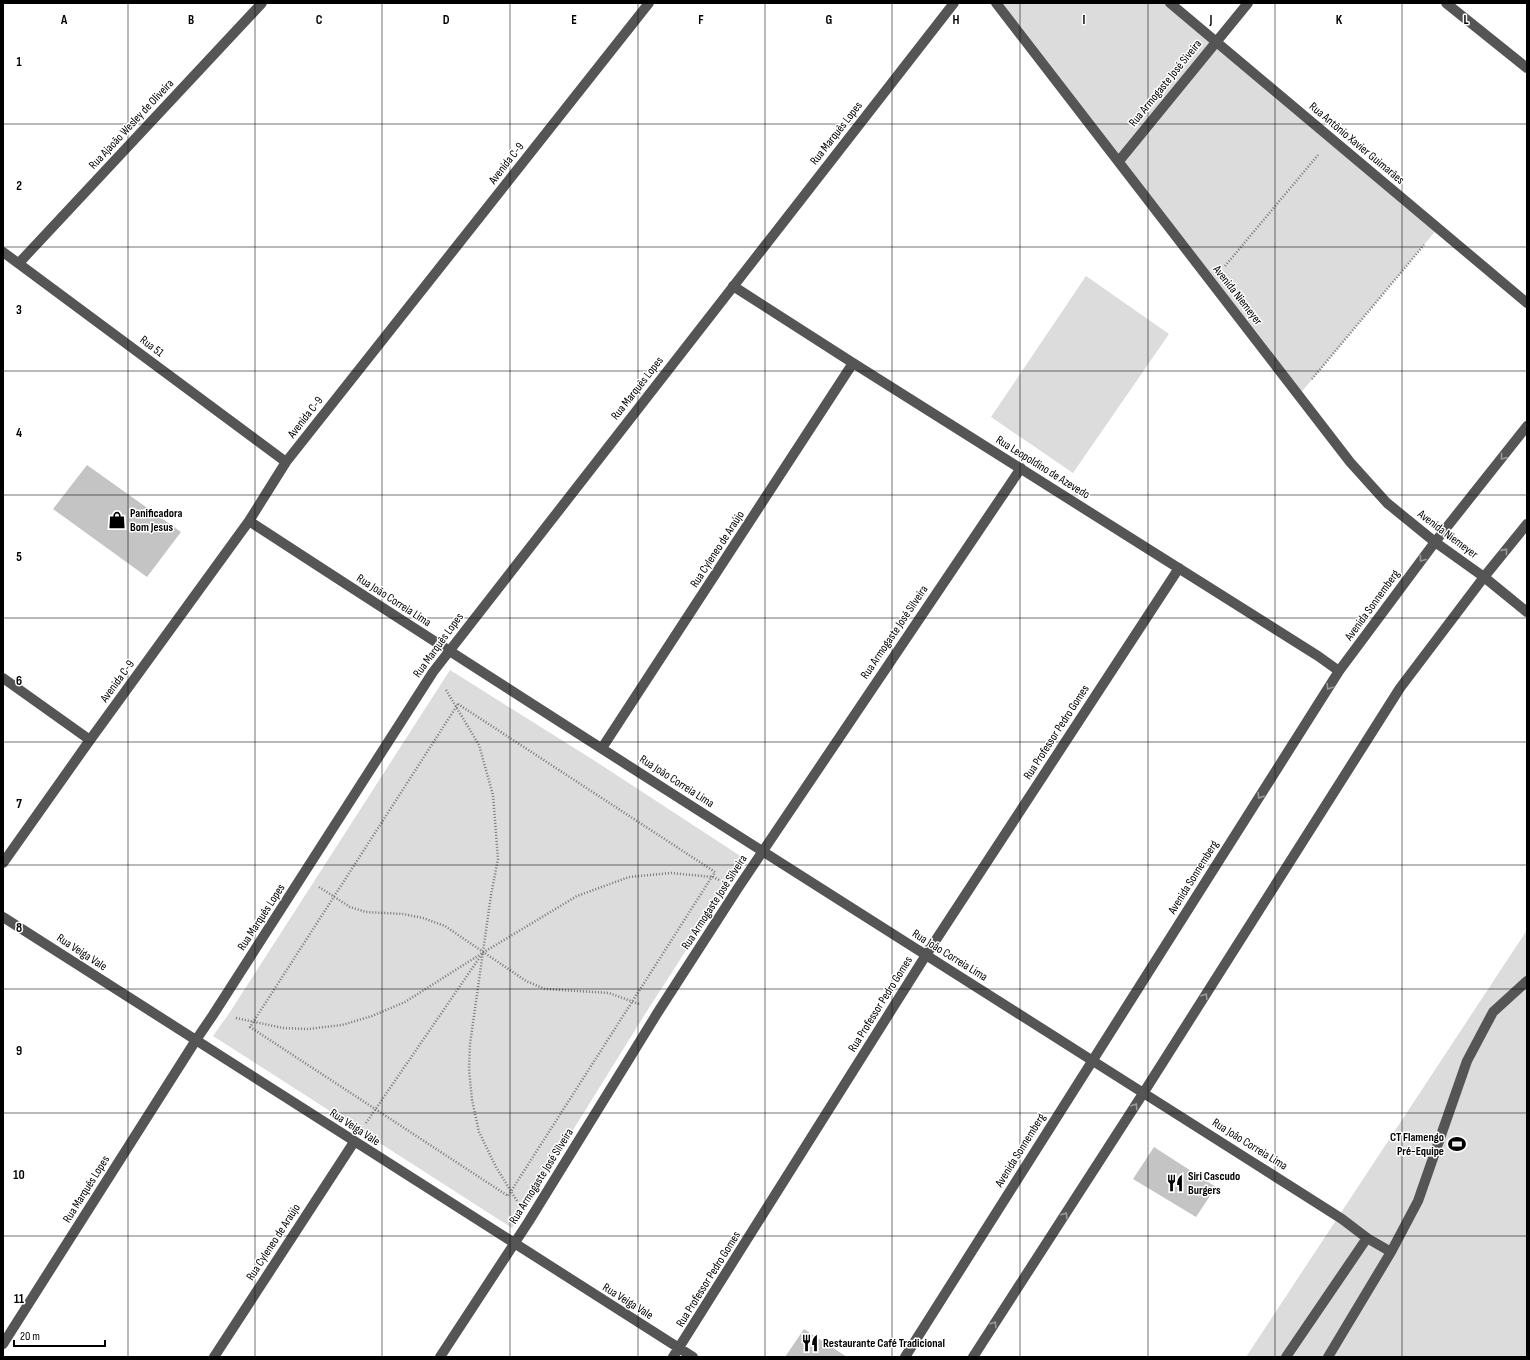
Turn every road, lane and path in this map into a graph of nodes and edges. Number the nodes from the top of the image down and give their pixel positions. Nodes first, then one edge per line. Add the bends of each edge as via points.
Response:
1 (262, 3) edge
2 (649, 3) edge
3 (954, 3) edge
4 (996, 3) edge
5 (1170, 3) edge
6 (1248, 3) edge
7 (1446, 3) edge
8 (1216, 41) junction
9 (1527, 68) edge
10 (1332, 139) junction
11 (1119, 161) junction
12 (1438, 228) junction
13 (3, 252) edge
14 (19, 263) junction
15 (1212, 282) junction
16 (733, 286) junction
17 (1527, 303) edge
18 (853, 363) junction
19 (1299, 395) junction
20 (1527, 426) edge
21 (286, 462) junction
22 (1021, 468) junction
23 (249, 521) junction
24 (1527, 524) edge
25 (1435, 542) junction
26 (1179, 568) junction
27 (1484, 577) junction
28 (1527, 612) edge
29 (448, 651) junction
30 (1339, 671) junction
31 (433, 672) junction
32 (3, 678) edge
33 (456, 708) junction
34 (90, 740) junction
35 (602, 748) junction
36 (762, 852) junction
37 (3, 863) edge
38 (302, 876) junction
39 (713, 878) junction
40 (738, 888) junction
41 (333, 897) junction
42 (3, 917) edge
43 (484, 952) junction
44 (926, 955) junction
45 (1527, 981) edge
46 (633, 1001) junction
47 (658, 1012) junction
48 (213, 1015) junction
49 (253, 1021) junction
50 (196, 1040) junction
51 (1092, 1060) junction
52 (1144, 1092) junction
53 (375, 1109) junction
54 (354, 1142) junction
55 (512, 1191) junction
56 (529, 1221) junction
57 (1367, 1238) junction
58 (514, 1244) junction
59 (1391, 1252) junction
60 (3, 1344) edge
61 (676, 1353) edge
62 (214, 1357) edge
63 (440, 1357) edge
64 (693, 1357) edge
65 (905, 1357) edge
66 (973, 1357) edge
67 (1286, 1357) edge
68 (1328, 1357) edge

1 - 14 street, Rua Ajaoão Wesley de Oliveira
2 - 21 street, Avenida C-9
3 - 16 street, Rua Marquês Lopes
4 - 11 street, Avenida Niemeyer
5 - 8 street, Rua Antônio Xavier Guimarães
6 - 8 street, Rua Armogaste José Siveira
7 - 9 street
8 - 10 street, Rua Antônio Xavier Guimarães
8 - 11 street, Rua Armogaste José Siveira
10 - 12 street, Rua Antônio Xavier Guimarães
10 - 15 path
11 - 15 street, Avenida Niemeyer
12 - 17 street, Rua Antônio Xavier Guimarães
12 - 19 path
13 - 14 street, Rua 51
14 - 21 street, Rua 51
15 - 19 street, Avenida Niemeyer
16 - 18 street, Rua Leopoldino de Azevedo
16 - 29 street, Rua Marquês Lopes
18 - 22 street, Rua Leopoldino de Azevedo
18 - 35 street, Rua Cyleneo de Araújo
19 - 25 street, Avenida Niemeyer via 1350,462 1387,503
20 -> 25 street, Avenida Sonnemberg
21 - 23 street, Avenida C-9
22 - 26 street, Rua Leopoldino de Azevedo
22 - 36 street, Rua Armogaste José Silveira
23 - 29 street, Rua João Correia Lima
23 - 34 street, Avenida C-9
27 -> 24 street
25 - 27 street, Avenida Niemeyer
25 -> 30 street, Avenida Sonnemberg
26 - 30 street, Rua Leopoldino de Azevedo
26 - 44 street, Rua Professor Pedro Gomes
27 - 28 street, Avenida Niemeyer
52 -> 27 street via 1400,688
29 - 31 street, Rua Marquês Lopes
29 - 35 street, Rua João Correia Lima
30 -> 51 street, Avenida Sonnemberg
31 - 33 path
31 - 38 street, Rua Marquês Lopes
32 - 34 street
33 - 39 path via 458,704 715,872
33 - 41 path
33 - 43 path via 479,745 493,795 498,859
34 - 37 street, Avenida C-9
35 - 36 street, Rua João Correia Lima
36 - 40 street, Rua Armogaste José Silveira
36 - 44 street, Rua João Correia Lima
38 - 41 path
38 - 48 street, Rua Marquês Lopes
39 - 40 path
39 - 43 path via 671,873 629,877 577,896
39 - 46 path
40 - 47 street, Rua Armogaste José Silveira
41 - 43 path via 350,907 366,912 403,914 445,926
41 - 49 path
42 - 50 street, Rua Veiga Vale
43 - 46 path via 526,981 546,989 609,993
43 - 49 path via 405,1002 342,1025 308,1029 283,1028
43 - 53 path
43 - 55 path via 470,1044 472,1100 479,1132 496,1167
44 - 51 street, Rua João Correia Lima
44 - 61 street, Rua Professor Pedro Gomes
45 - 59 street via 1493,1012 1467,1061 1418,1201
46 - 47 path
46 - 55 path
47 - 56 street, Rua Armogaste José Silveira
48 - 49 path
48 - 50 street, Rua Marquês Lopes
49 - 53 path via 250,1027
50 - 54 street, Rua Veiga Vale
50 - 60 street, Rua Marquês Lopes
51 - 52 street, Rua João Correia Lima
51 - 65 street, Avenida Sonnemberg
52 - 57 street, Rua João Correia Lima via 1342,1219
66 -> 52 street
53 - 54 path
53 - 55 path via 508,1196
54 - 58 street, Rua Veiga Vale
54 - 62 street, Rua Cyleneo de Araújo
55 - 56 path
56 - 58 street, Rua Armogaste José Silveira
57 - 59 street, Rua João Correia Lima
57 - 67 street
58 - 61 street, Rua Veiga Vale
58 - 63 street, Rua Armogaste José Silveira
59 - 68 street
61 - 64 street, Rua Veiga Vale

